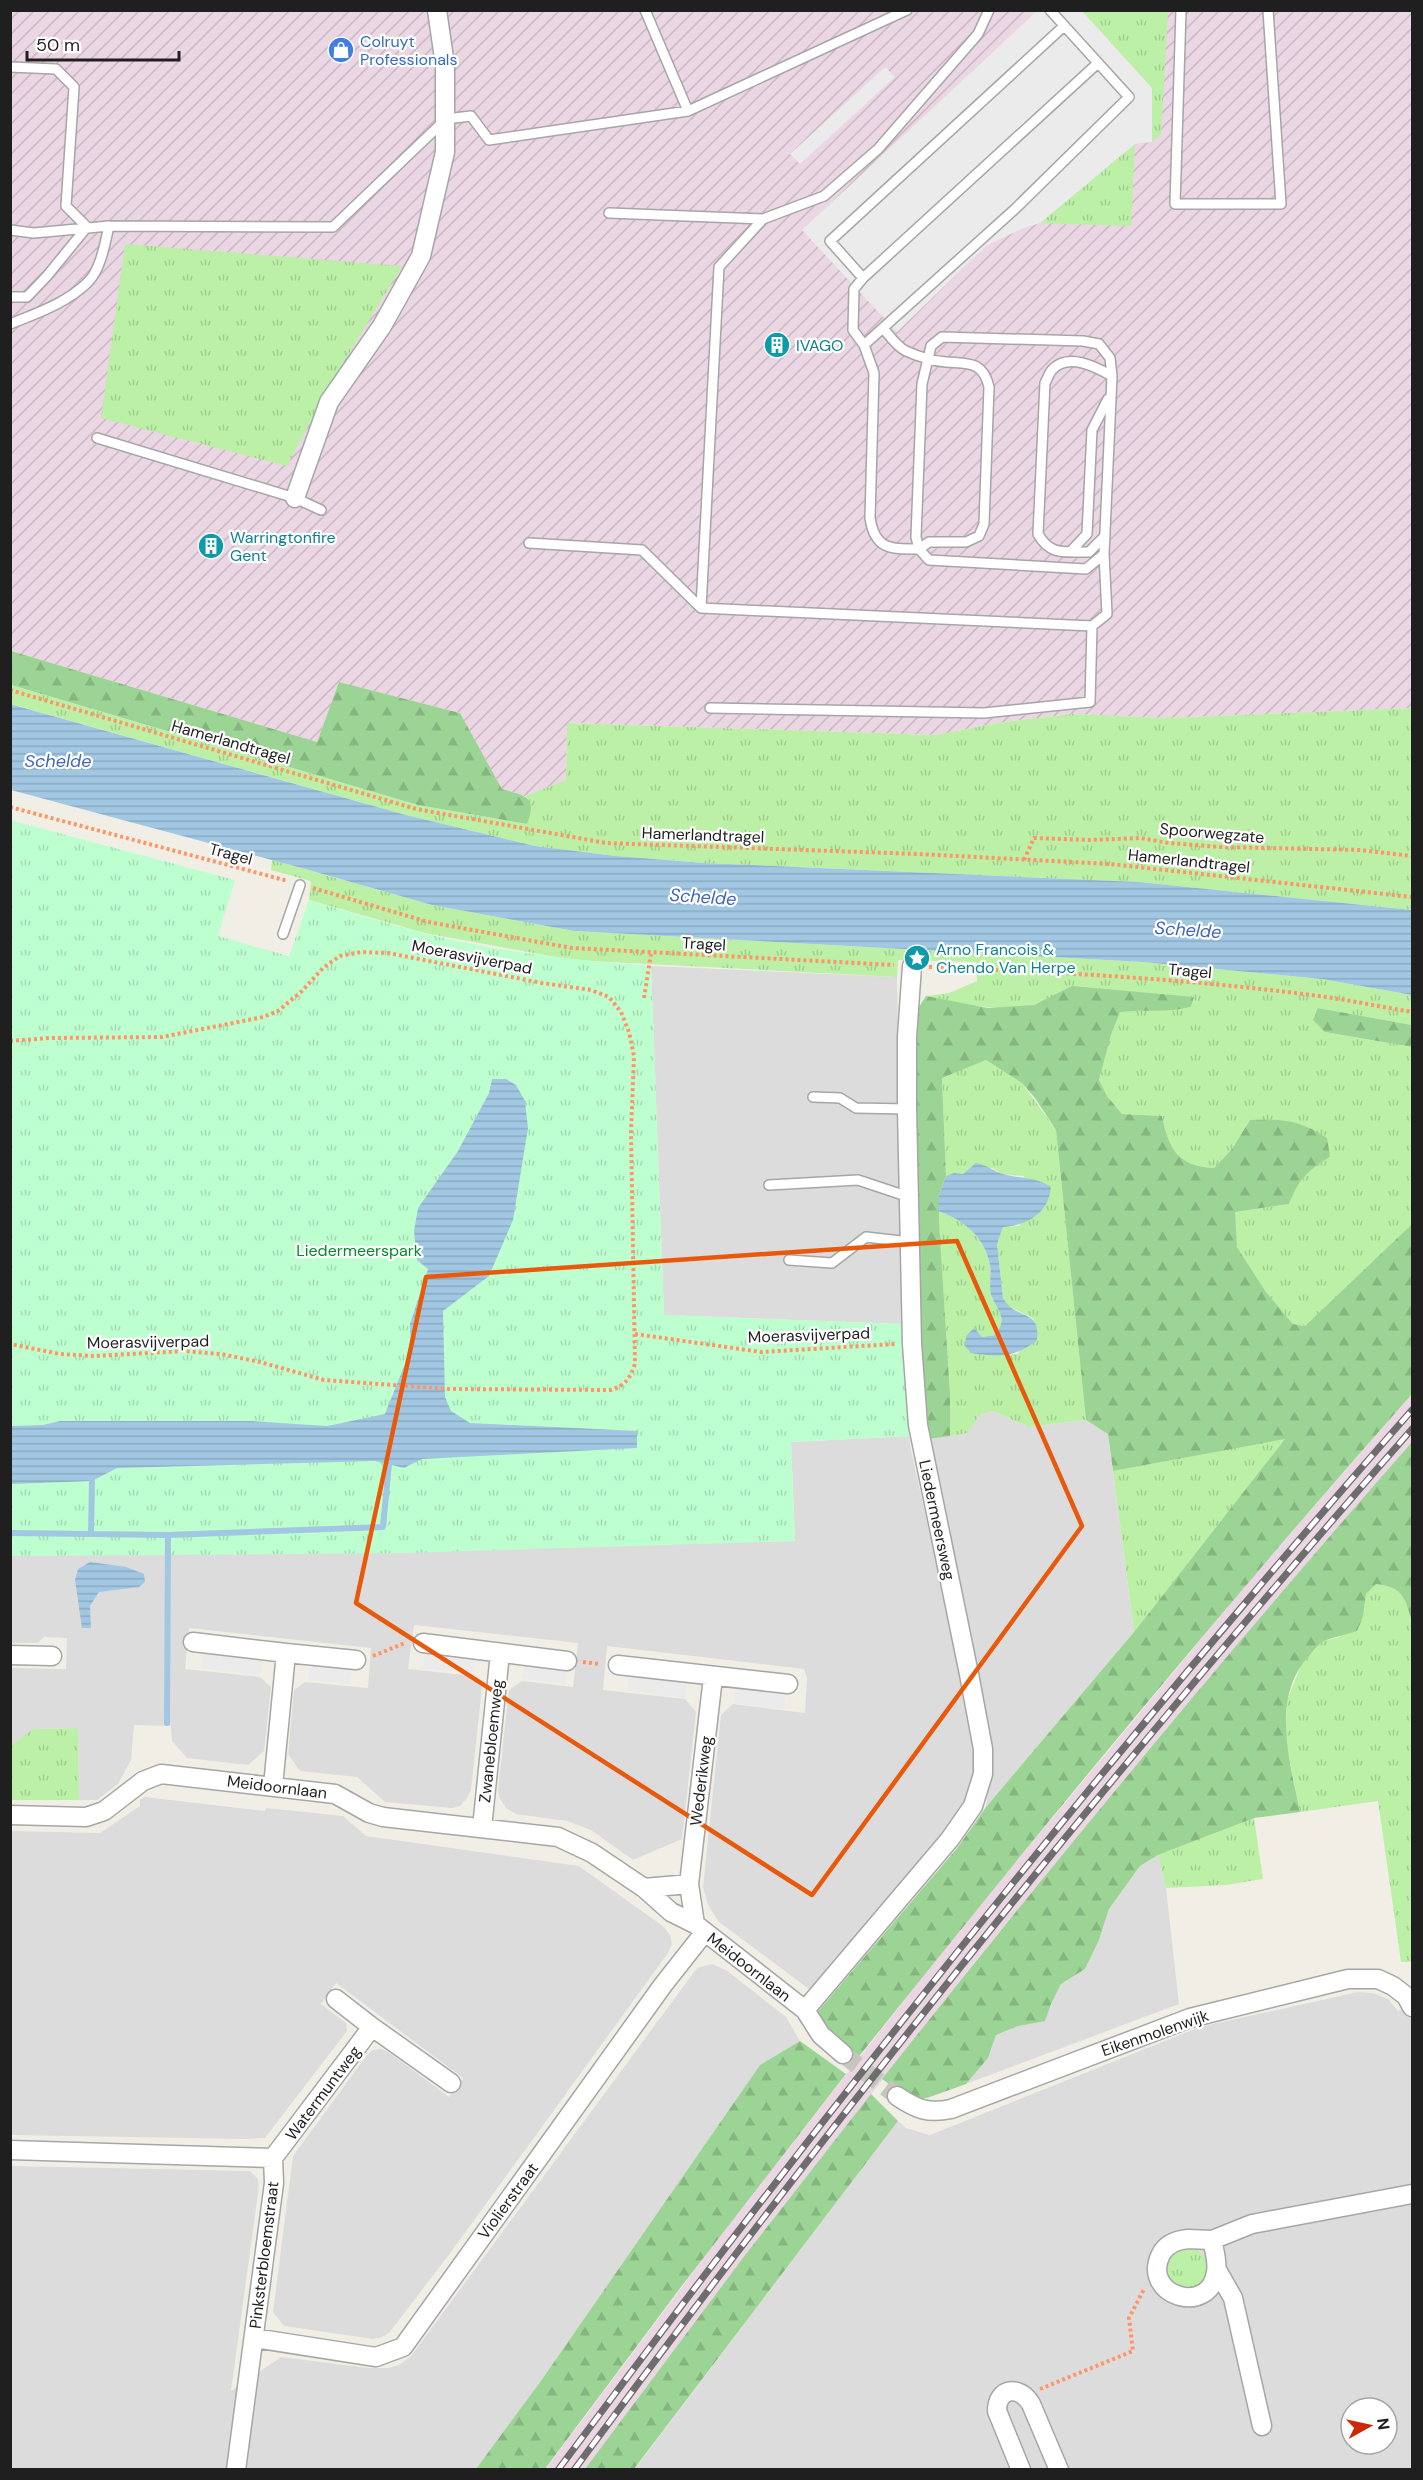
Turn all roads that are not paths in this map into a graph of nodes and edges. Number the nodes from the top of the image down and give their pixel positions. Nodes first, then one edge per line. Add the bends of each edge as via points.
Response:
1 (437, 10) edge
2 (645, 10) edge
3 (907, 10) edge
4 (989, 10) edge
5 (1050, 10) edge
6 (1181, 10) edge
7 (1268, 10) edge
8 (1065, 26) junction
9 (1098, 63) junction
10 (10, 67) edge
11 (688, 111) junction
12 (446, 119) junction
13 (609, 213) dead end
14 (763, 219) junction
15 (109, 226) junction
16 (87, 227) junction
17 (10, 230) edge
18 (863, 278) junction
19 (10, 297) edge
20 (10, 324) edge
21 (883, 328) junction
22 (864, 345) junction
23 (928, 357) junction
24 (1112, 376) junction
25 (1111, 395) junction
26 (97, 438) dead end
27 (295, 498) junction
28 (321, 510) dead end
29 (1105, 536) junction
30 (528, 543) dead end
31 (919, 549) junction
32 (1071, 551) junction
33 (1104, 554) junction
34 (701, 608) junction
35 (1092, 626) junction
36 (710, 708) dead end
37 (300, 885) road end
38 (283, 934) dead end
39 (912, 966) road end
40 (813, 1097) dead end
41 (907, 1109) junction
42 (769, 1185) dead end
43 (909, 1197) junction
44 (910, 1242) junction
45 (789, 1260) dead end
46 (193, 1642) dead end
47 (423, 1643) road end
48 (286, 1653) junction
49 (500, 1653) junction
50 (10, 1655) edge
51 (52, 1656) dead end
52 (356, 1660) road end
53 (567, 1661) road end
54 (618, 1665) road end
55 (712, 1677) junction
56 (788, 1684) dead end
57 (273, 1786) junction
58 (10, 1815) edge
59 (482, 1828) junction
60 (689, 1884) junction
61 (644, 1888) junction
62 (700, 1928) junction
63 (336, 1999) dead end
64 (1410, 1999) edge
65 (805, 2010) junction
66 (372, 2027) junction
67 (843, 2054) tunnel mouth
68 (451, 2083) dead end
69 (897, 2096) tunnel mouth
70 (10, 2150) edge
71 (273, 2158) junction
72 (1413, 2194) edge
73 (1212, 2240) junction
74 (1217, 2270) junction
75 (254, 2338) junction
76 (1262, 2426) dead end
77 (1053, 2468) edge
78 (236, 2469) edge
79 (1021, 2469) edge

1 - 12 street via 445,65
2 - 11 lane
3 - 11 lane
4 - 14 lane via 978,34 878,149 824,196
5 - 8 lane
6 - 7 lane via 1175,204 1281,204
8 - 9 lane
8 - 18 lane via 830,241
9 - 18 lane
9 - 21 lane via 1129,96 1015,209
10 - 16 lane via 57,69 74,87 66,206
11 - 12 lane via 489,140 471,116
12 - 15 lane via 333,227
12 - 27 street via 445,152 421,256 382,326 329,402
13 - 14 lane
14 - 34 lane via 719,267
15 - 16 lane
15 - 20 lane via 104,251 89,281 55,306
16 - 17 lane via 34,233
16 - 19 lane via 27,297
18 - 22 lane via 854,289 852,330
21 - 22 lane
21 - 23 lane via 903,350
22 - 31 lane via 874,373 872,532 888,547
23 - 24 lane via 931,346 942,338 1083,341 1099,344 1110,358
23 - 31 lane via 922,384 916,537
23 - 31 lane via 964,362 986,374 984,524 979,536 966,542 929,542
24 - 25 lane
24 - 32 lane via 1091,364 1067,362 1052,369 1045,384 1038,534 1053,551
25 - 29 lane
25 - 32 lane via 1092,430 1087,534
26 - 27 lane
27 - 28 lane
29 - 32 lane via 1089,552
29 - 33 lane
30 - 34 lane via 642,550
31 - 33 lane via 929,560 1086,569
33 - 35 lane via 1107,614
34 - 35 lane
35 - 36 lane via 1089,702 984,713
37 - 38 lane
39 - 41 street, Liedermeersweg
40 - 41 lane via 840,1098 856,1108
41 - 43 street, Liedermeersweg
42 - 43 lane via 858,1180
43 - 44 street, Liedermeersweg
44 - 45 lane via 866,1237 832,1263
44 - 65 street, Liedermeersweg via 918,1425 983,1749 983,1774 973,1806 950,1839
46 - 48 street
47 - 49 street
48 - 52 street
48 - 57 street
49 - 53 street
49 - 59 street, Zwanebloemweg
50 - 51 street
54 - 55 street
55 - 56 street
55 - 60 street, Wederikweg
57 - 58 street, Meidoornlaan via 161,1774 143,1781 104,1811 86,1817
57 - 59 street, Meidoornlaan via 335,1794 383,1817
59 - 61 street, Meidoornlaan via 558,1837 592,1853
60 - 61 street
60 - 62 street, Meidoornlaan
61 - 62 street, Meidoornlaan via 671,1912
62 - 65 street, Meidoornlaan
62 - 75 street, Violierstraat via 404,2347 376,2357
63 - 66 street
64 - 69 street, Eikenmolenwijk via 1378,1979 1348,1979 1190,2018 951,2109 927,2112
65 - 67 street via 821,2035
66 - 68 street
66 - 71 street, Watermuntweg
70 - 71 street, Pinksterbloemstraat
71 - 75 street, Pinksterbloemstraat via 274,2183
72 - 73 street via 1252,2224
73 - 74 street
73 - 74 street via 1171,2243 1159,2258 1158,2276 1168,2292 1195,2297 1210,2287
74 - 76 street via 1233,2298
75 - 78 street, Pinksterbloemstraat
77 - 79 street via 1025,2395 1014,2391 1003,2395 997,2405 998,2417

